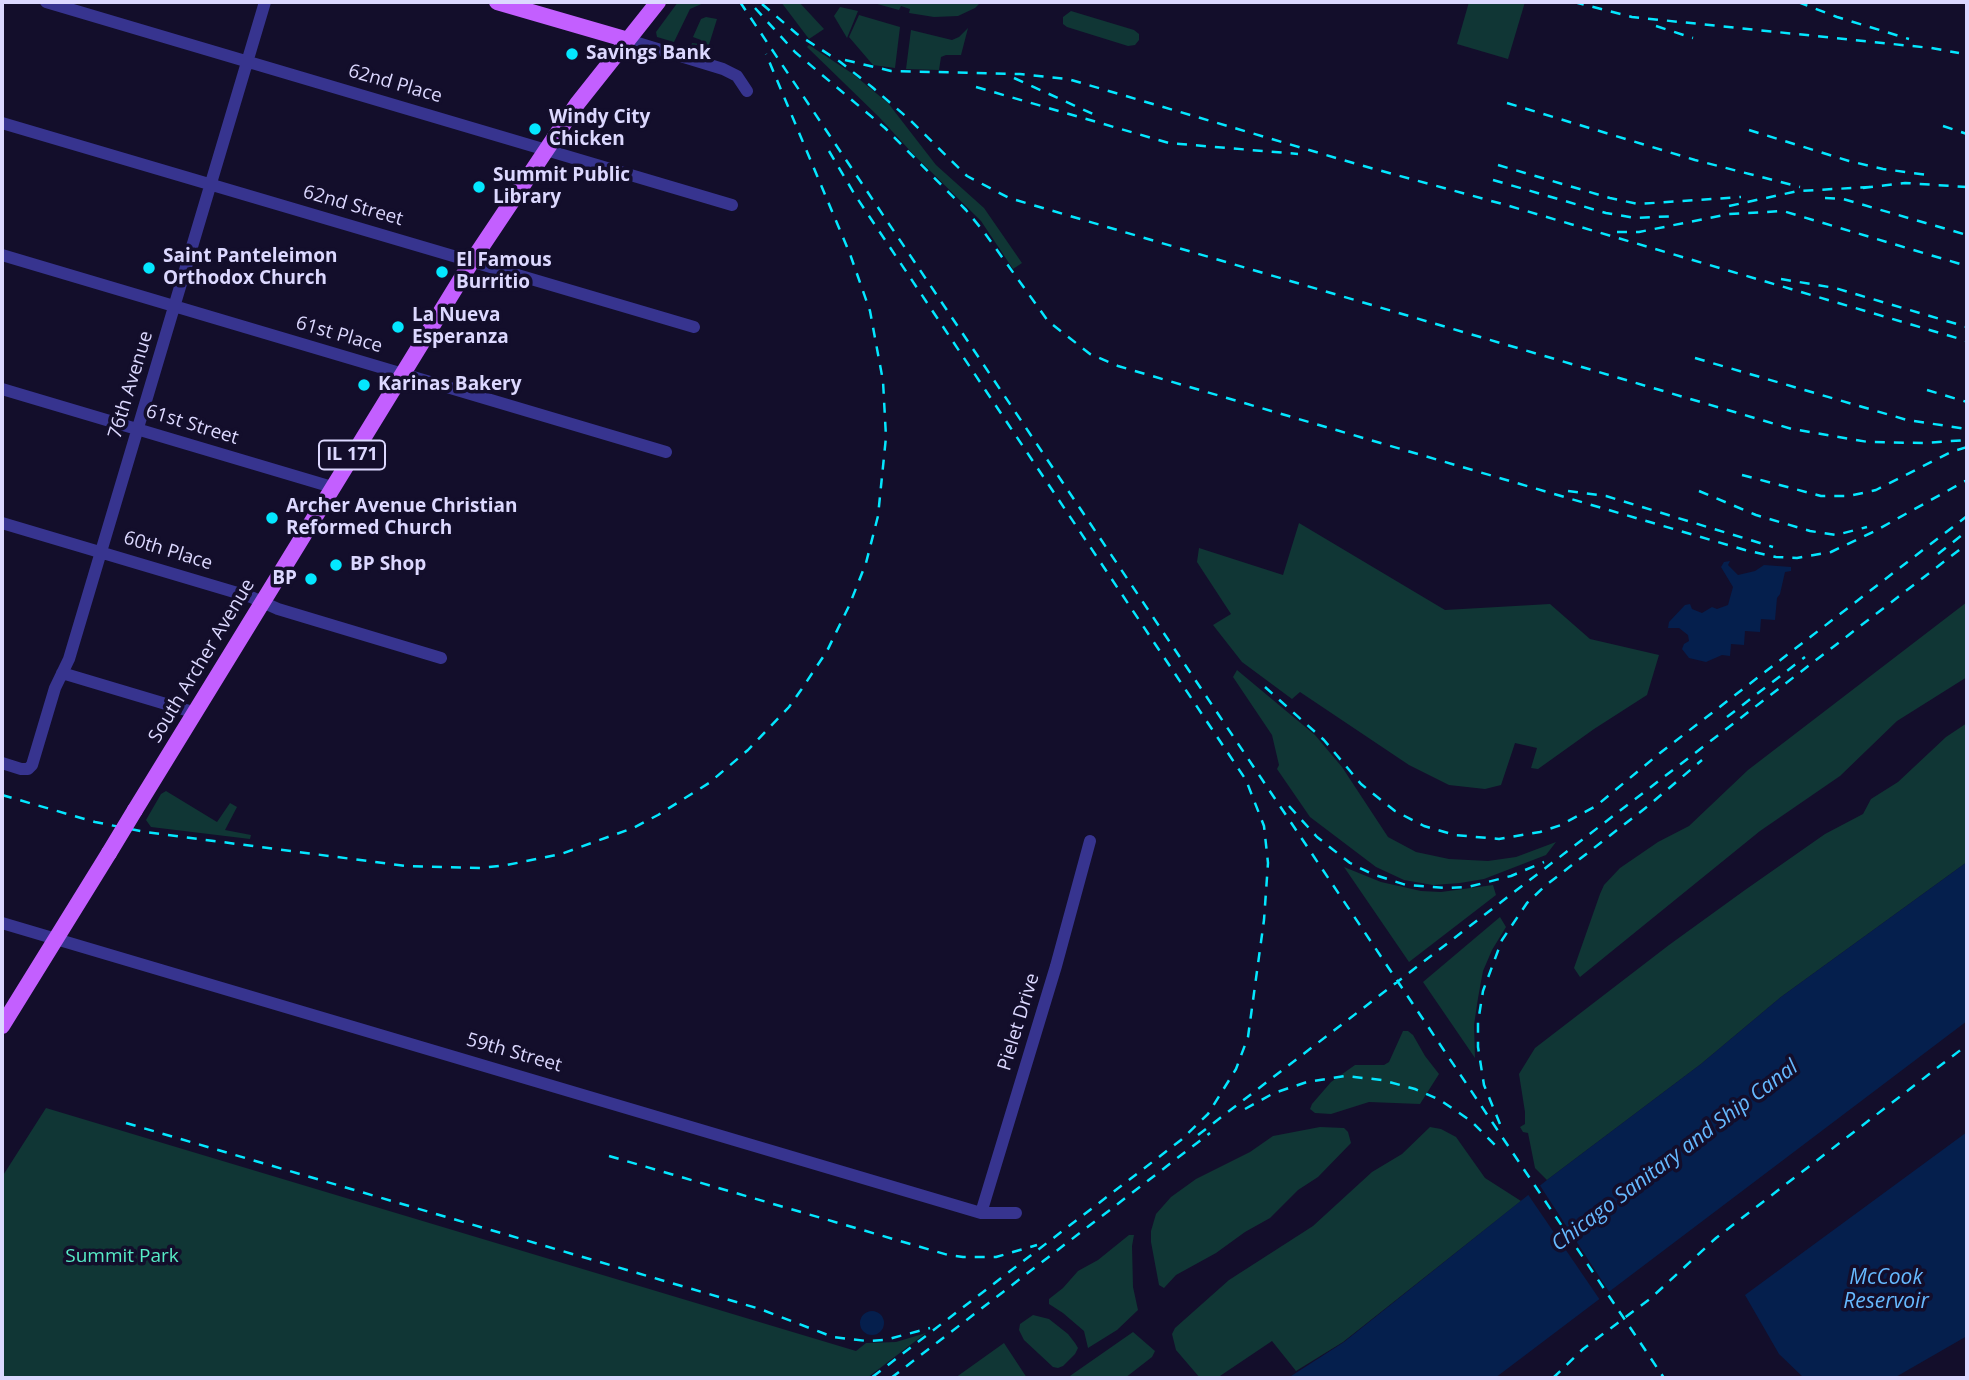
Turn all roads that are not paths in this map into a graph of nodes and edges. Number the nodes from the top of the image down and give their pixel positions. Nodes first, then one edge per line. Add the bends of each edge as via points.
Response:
1 (46, 2) edge
2 (265, 2) edge
3 (497, 2) edge
4 (658, 2) edge
5 (628, 40) junction
6 (247, 61) junction
7 (747, 92) dead end
8 (2, 123) edge
9 (546, 149) junction
10 (211, 184) junction
11 (732, 205) dead end
12 (2, 255) edge
13 (472, 261) junction
14 (174, 306) junction
15 (694, 327) dead end
16 (404, 374) junction
17 (2, 389) edge
18 (138, 429) junction
19 (666, 452) dead end
20 (332, 487) junction
21 (2, 523) edge
22 (101, 551) junction
23 (263, 603) junction
24 (441, 658) dead end
25 (62, 673) junction
26 (196, 713) junction
27 (2, 763) edge
28 (1090, 841) dead end
29 (2, 923) edge
30 (55, 939) junction
31 (2, 1026) edge
32 (981, 1213) junction
33 (1016, 1213) dead end

1 - 6 street, 62nd Place
2 - 6 street, 76th Avenue
3 - 5 main road
4 - 5 main road, IL 171
5 - 7 street via 712,65 737,76
5 - 9 main road, South Archer Avenue / IL 171
6 - 9 street, 62nd Place
6 - 10 street, 76th Avenue
8 - 10 street, 62nd Street
9 - 11 street, 62nd Place
9 - 13 main road, South Archer Avenue / IL 171
10 - 13 street, 62nd Street
10 - 14 street, 76th Avenue
12 - 14 street, 61st Place
13 - 15 street, 62nd Street
13 - 16 main road, South Archer Avenue / IL 171
14 - 16 street, 61st Place
14 - 18 street, 76th Avenue
16 - 19 street, 61st Place
16 - 20 main road, South Archer Avenue / IL 171
17 - 18 street, 61st Street
18 - 20 street, 61st Street
18 - 22 street, 76th Avenue
20 - 23 main road, South Archer Avenue / IL 171
21 - 22 street, 60th Place
22 - 23 street, 60th Place
22 - 25 street, 76th Avenue
23 - 24 street, 60th Place
23 - 26 main road, South Archer Avenue / IL 171
25 - 26 street
25 - 27 street, 76th Avenue via 32,765 21,769
26 - 30 main road, South Archer Avenue / IL 171, bridge
28 - 32 street, Pielet Drive
29 - 30 street, 59th Street
30 - 31 main road, South Archer Avenue / IL 171
30 - 32 street, 59th Street
32 - 33 street, 59th Street

